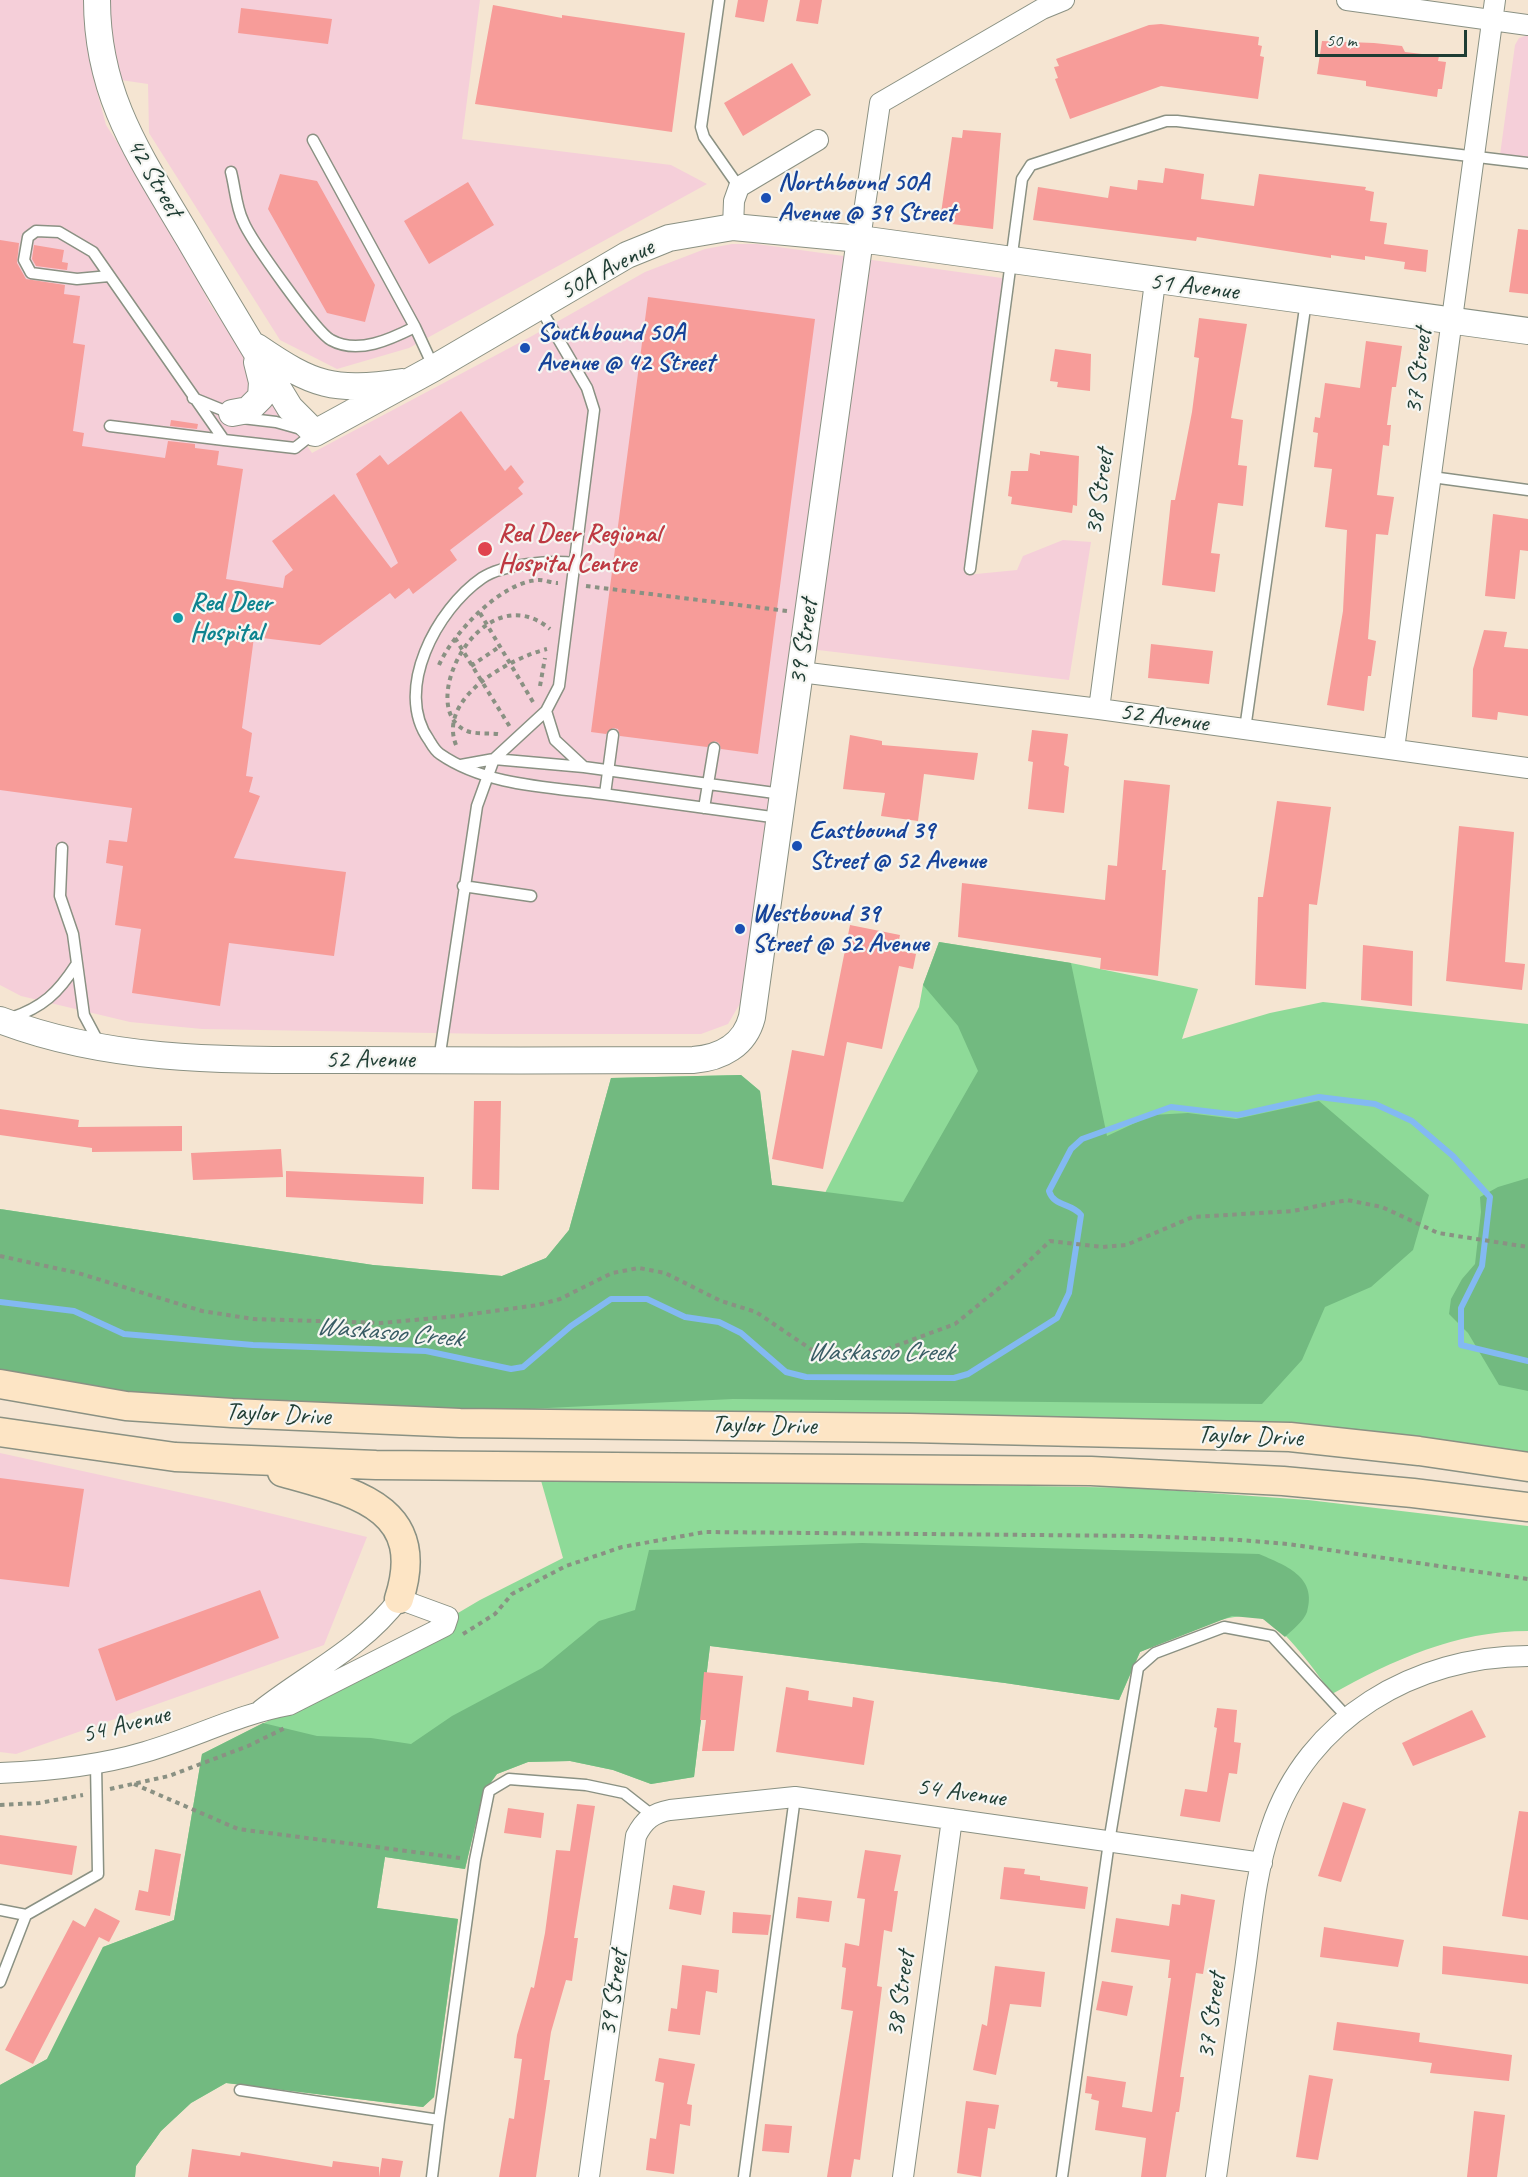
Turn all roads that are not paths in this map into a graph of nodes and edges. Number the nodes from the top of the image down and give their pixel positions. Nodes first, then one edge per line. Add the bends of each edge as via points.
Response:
1 (97, 0) edge
2 (719, 0) edge
3 (1064, 0) edge
4 (1347, 0) edge
5 (1495, 0) edge
6 (1494, 20) junction
7 (1528, 25) edge
8 (312, 140) dead end
9 (818, 140) dead end
10 (1475, 155) junction
11 (1528, 163) edge
12 (231, 172) dead end
13 (738, 188) junction
14 (733, 227) junction
15 (860, 239) junction
16 (1011, 262) junction
17 (109, 276) junction
18 (1155, 282) junction
19 (1306, 301) junction
20 (539, 306) junction
21 (1452, 321) junction
22 (415, 327) junction
23 (1528, 332) edge
24 (249, 342) junction
25 (434, 368) junction
26 (411, 381) junction
27 (193, 398) junction
28 (232, 413) junction
29 (110, 426) dead end
30 (315, 433) junction
31 (224, 440) junction
32 (1432, 477) junction
33 (1528, 490) edge
34 (575, 563) junction
35 (970, 569) dead end
36 (800, 672) junction
37 (1099, 709) junction
38 (546, 711) junction
39 (1245, 729) junction
40 (613, 735) dead end
41 (714, 748) dead end
42 (1394, 749) junction
43 (494, 759) junction
44 (458, 765) junction
45 (584, 767) junction
46 (1528, 768) edge
47 (608, 771) junction
48 (488, 775) junction
49 (708, 785) junction
50 (605, 794) junction
51 (782, 806) junction
52 (704, 808) junction
53 (62, 848) dead end
54 (463, 886) junction
55 (531, 896) dead end
56 (76, 965) junction
57 (1, 1021) edge
58 (739, 1041) joint
59 (101, 1048) junction
60 (439, 1061) junction
61 (0, 1384) edge
62 (0, 1432) edge
63 (242, 1460) junction
64 (1528, 1467) edge
65 (1528, 1507) edge
66 (399, 1599) junction
67 (1528, 1656) edge
68 (261, 1710) junction
69 (1347, 1717) junction
70 (96, 1764) junction
71 (0, 1773) edge
72 (795, 1797) junction
73 (652, 1815) junction
74 (952, 1819) junction
75 (1109, 1842) junction
76 (1262, 1863) junction
77 (0, 1910) edge
78 (26, 1915) junction
79 (0, 1982) edge
80 (240, 2091) dead end
81 (439, 2120) junction
82 (432, 2177) edge
83 (589, 2177) edge
84 (744, 2177) edge
85 (903, 2177) edge
86 (1062, 2177) edge
87 (1216, 2177) edge

1 - 24 street, 42 Street via 102,59 118,114
2 - 13 lane via 701,127
3 - 15 street via 880,103
4 - 6 street
5 - 6 street, 37 Street
6 - 7 street
6 - 10 street, 37 Street
8 - 22 lane
9 - 13 street
10 - 11 lane
10 - 16 lane via 1166,121 1030,165 1022,179
10 - 21 street, 37 Street
12 - 22 lane via 243,222 312,322 331,341 355,345 384,342
13 - 14 street
14 - 15 street, 50A Avenue
14 - 20 street, 50A Avenue via 669,238 627,255
15 - 16 street, 51 Avenue
15 - 36 street, 39 Street
16 - 18 street, 51 Avenue
16 - 35 lane
17 - 17 lane via 93,252 59,232 36,231 28,237 24,260 31,273 77,279
17 - 27 lane
18 - 19 street, 51 Avenue
18 - 37 street, 38 Street
19 - 21 street, 51 Avenue
19 - 39 lane
20 - 25 street, 50A Avenue
20 - 34 lane via 587,387 594,410
21 - 23 street, 51 Avenue
21 - 32 street, 37 Street
22 - 25 lane
24 - 26 street, 42 Street via 292,371 318,382 346,386
24 - 28 street via 262,382 261,397 248,410
24 - 30 street, 42 Street via 290,408
25 - 26 street, 50A Avenue
26 - 30 street, 50A Avenue
27 - 28 lane
27 - 31 lane
28 - 30 lane
29 - 31 lane
30 - 31 lane via 294,448
32 - 33 lane
32 - 42 street, 37 Street
34 - 38 lane via 558,686
34 - 44 lane via 520,566 483,578 436,628 422,660 415,703 421,730 437,753
36 - 37 street, 52 Avenue
36 - 51 street, 39 Street
37 - 39 street, 52 Avenue
38 - 43 lane
38 - 45 lane via 555,740
39 - 42 street, 52 Avenue
40 - 47 lane
41 - 49 lane
42 - 46 street, 52 Avenue
43 - 44 lane
43 - 45 lane
43 - 48 lane
44 - 48 lane
45 - 47 lane
47 - 49 lane
47 - 50 lane
48 - 50 lane
48 - 54 lane via 473,819
49 - 51 lane
49 - 52 lane
50 - 52 lane
51 - 52 lane
51 - 58 street, 39 Street via 752,1017 749,1029
53 - 56 lane via 60,896 73,934
54 - 55 lane
54 - 60 lane
56 - 57 lane via 59,991 27,1012
56 - 59 lane via 84,1016
57 - 59 street, 52 Avenue
58 - 60 street, 52 Avenue via 720,1055 693,1060
59 - 60 street, 52 Avenue via 194,1059
61 - 64 main road, Taylor Drive via 126,1406 460,1423 1290,1437
62 - 63 main road, Taylor Drive via 175,1457
63 - 65 main road, Taylor Drive via 376,1465 1091,1471 1283,1481
63 - 66 main road via 354,1493 387,1514 399,1529 405,1550 406,1578
66 - 68 street, 54 Avenue via 350,1648
66 - 68 street, 54 Avenue via 448,1617 445,1626 289,1705
67 - 69 street, 37 Street via 1477,1660 1424,1674 1387,1689
68 - 70 street, 54 Avenue via 145,1752
69 - 75 lane via 1272,1636 1224,1626 1155,1653 1138,1668
69 - 76 street, 37 Street via 1309,1755 1294,1779 1270,1828
70 - 71 street, 54 Avenue
70 - 78 lane via 98,1874
72 - 73 street, 54 Avenue
72 - 74 street, 54 Avenue
72 - 84 lane
73 - 81 lane via 614,1789 509,1779 489,1791 475,1860
73 - 83 street, 39 Street via 636,1836
74 - 75 street, 54 Avenue
74 - 85 street, 38 Street
75 - 76 street, 54 Avenue
75 - 86 lane
76 - 87 street, 37 Street
77 - 78 lane
78 - 79 lane
80 - 81 lane
81 - 82 lane

